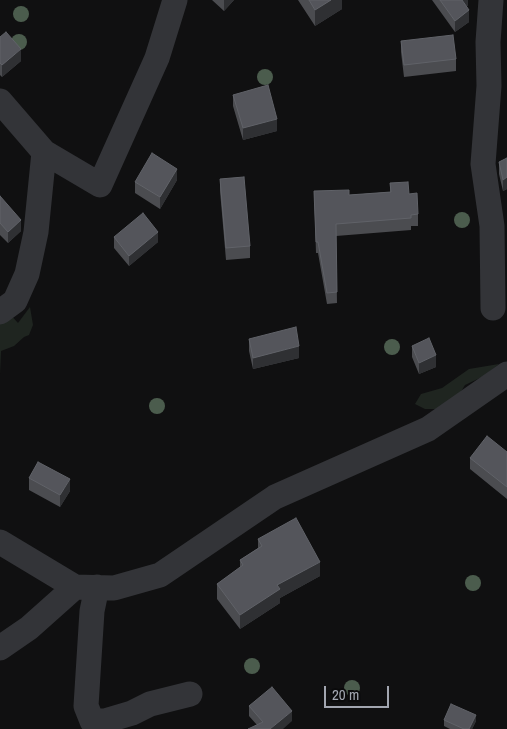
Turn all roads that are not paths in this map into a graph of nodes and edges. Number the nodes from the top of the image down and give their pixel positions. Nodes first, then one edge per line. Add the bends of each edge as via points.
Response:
1 (175, 0) edge
2 (496, 6) edge
3 (0, 101) edge
4 (44, 152) junction
5 (493, 308) dead end
6 (0, 312) edge
7 (507, 374) edge
8 (0, 542) edge
9 (86, 587) junction
10 (0, 648) edge
11 (190, 694) dead end
12 (113, 725) edge

1 - 4 street via 157,58 100,185
2 - 5 street via 488,42 489,86 482,164 492,226
3 - 4 street
4 - 6 street via 36,232 26,274 15,301
7 - 9 street via 428,429 275,497 160,575 114,588
8 - 9 street
9 - 10 street
9 - 12 street via 92,611 86,706 92,721
11 - 12 street via 150,704

